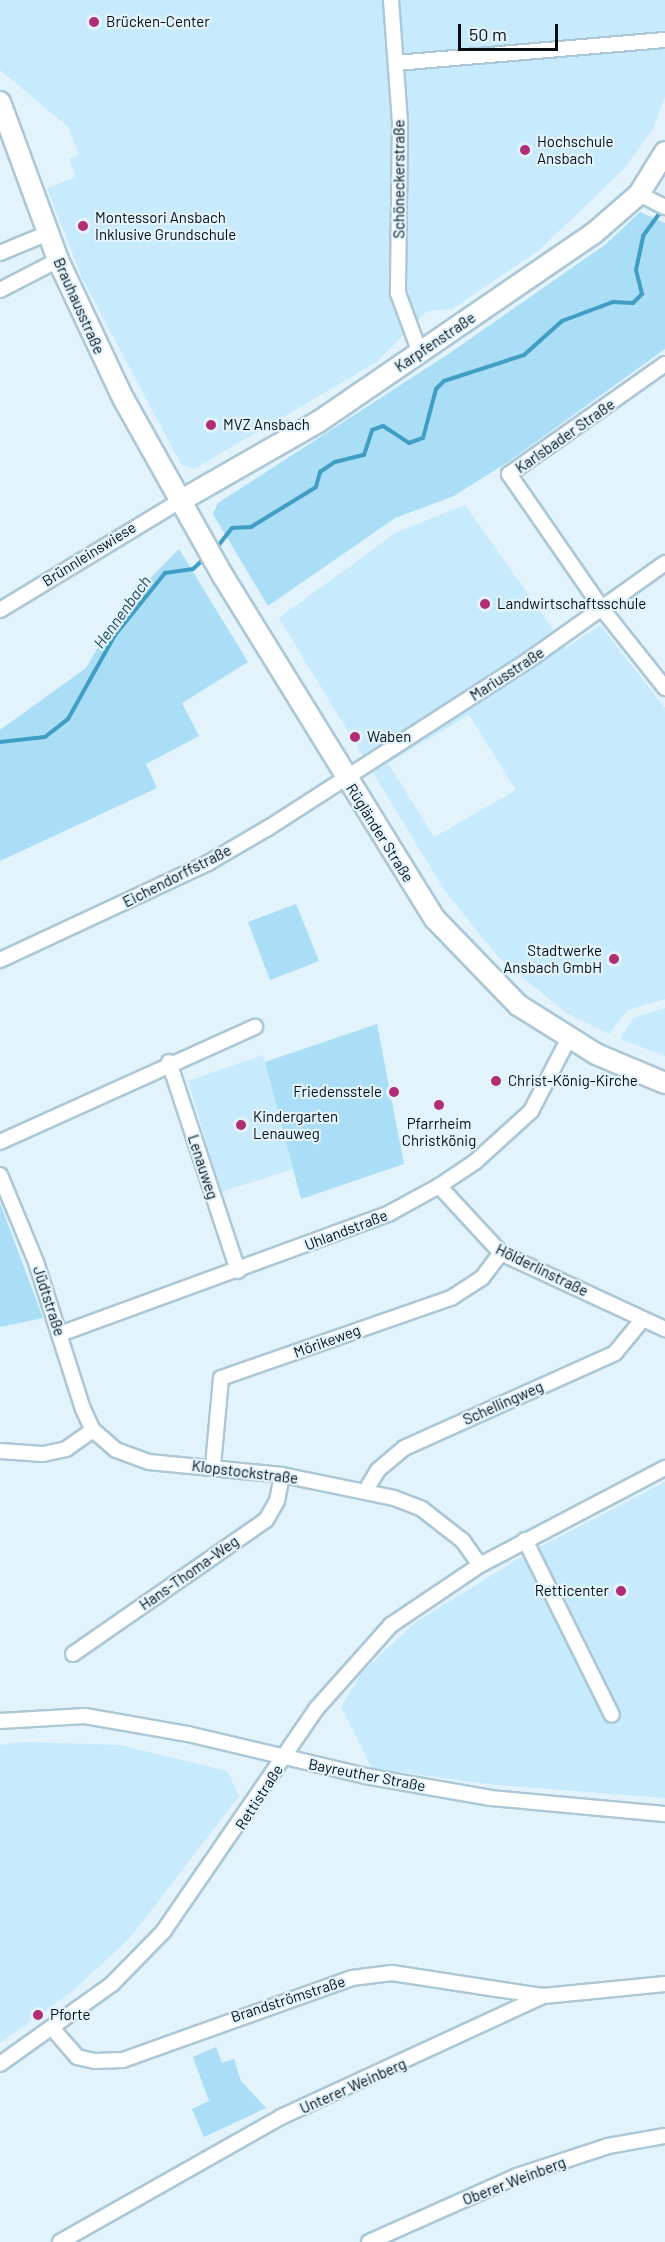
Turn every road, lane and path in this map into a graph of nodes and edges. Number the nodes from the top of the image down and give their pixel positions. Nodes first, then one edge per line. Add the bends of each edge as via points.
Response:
1 (391, 0) edge
2 (665, 40) edge
3 (396, 63) junction
4 (0, 102) edge
5 (665, 152) edge
6 (653, 202) edge
7 (48, 233) junction
8 (0, 254) edge
9 (58, 260) junction
10 (0, 290) edge
11 (420, 353) junction
12 (665, 364) edge
13 (180, 501) junction
14 (665, 563) edge
15 (0, 610) edge
16 (603, 610) junction
17 (663, 682) edge
18 (345, 778) junction
19 (0, 960) edge
20 (255, 1027) dead end
21 (569, 1038) junction
22 (169, 1062) junction
23 (665, 1083) edge
24 (0, 1142) edge
25 (0, 1174) edge
26 (439, 1186) junction
27 (501, 1253) junction
28 (238, 1271) junction
29 (643, 1319) junction
30 (665, 1329) edge
31 (60, 1334) junction
32 (93, 1430) junction
33 (0, 1451) edge
34 (213, 1466) junction
35 (665, 1468) edge
36 (282, 1475) junction
37 (366, 1490) junction
38 (525, 1540) junction
39 (480, 1565) junction
40 (73, 1654) dead end
41 (612, 1715) dead end
42 (0, 1721) edge
43 (284, 1759) junction
44 (665, 1814) edge
45 (665, 1984) edge
46 (543, 1996) junction
47 (52, 2028) junction
48 (0, 2064) edge
49 (665, 2136) edge
50 (60, 2242) edge
51 (369, 2242) edge

1 - 3 street, Schöneckerstraße
2 - 3 street
3 - 11 street, Schöneckerstraße via 398,293
4 - 7 main road, Brauhausstraße
5 - 6 main road, Karpfenstraße
6 - 11 main road, Karpfenstraße via 593,234
7 - 8 street
7 - 9 main road, Brauhausstraße
9 - 10 street
9 - 13 main road, Brauhausstraße via 97,347
11 - 13 main road, Karpfenstraße via 318,422
12 - 16 street, Karlsbader Straße via 509,474
13 - 15 street, Brünnleinswiese
13 - 18 main road, Rügländer Straße
14 - 16 street, Mariusstraße
16 - 17 street
16 - 18 street, Mariusstraße
18 - 19 street, Eichendorffstraße via 208,863
18 - 21 main road, Rügländer Straße via 458,946 518,1005
20 - 22 street
21 - 23 main road, Rügländer Straße
21 - 26 street, Uhlandstraße via 531,1111 484,1156
22 - 24 street via 60,1119
22 - 28 street, Lenauweg
25 - 31 street, Jüdtstraße
26 - 27 street, Hölderlinstraße
26 - 28 street, Uhlandstraße via 388,1214
27 - 29 street, Hölderlinstraße
27 - 34 street, Mörikeweg via 482,1278 451,1298 221,1378
28 - 31 street, Uhlandstraße
29 - 30 street, Hölderlinstraße
29 - 37 street, Schellingweg via 615,1353 404,1448 378,1470
31 - 32 street, Jüdtstraße
32 - 33 street via 81,1443 44,1455
32 - 34 street, Klopstockstraße via 116,1450 149,1462
34 - 36 street, Klopstockstraße
35 - 38 street, Rettistraße
36 - 37 street, Klopstockstraße
36 - 40 street, Hans-Thoma-Weg via 278,1501 266,1521
37 - 39 street, Klopstockstraße via 422,1509 463,1541
38 - 39 street, Rettistraße
38 - 41 street
39 - 43 street, Rettistraße via 391,1625 317,1708
42 - 43 street, Bayreuther Straße via 85,1716 188,1734
43 - 44 street, Bayreuther Straße via 491,1798
43 - 47 street, Rettistraße via 163,1932 112,1984
45 - 46 street, Unterer Weinberg
46 - 47 street, Brandströmstraße via 392,1973 352,1978 123,2060 95,2061 77,2056
46 - 50 street, Unterer Weinberg via 281,2117
47 - 48 street, Rettistraße
49 - 51 street, Oberer Weinberg via 608,2146 517,2176

